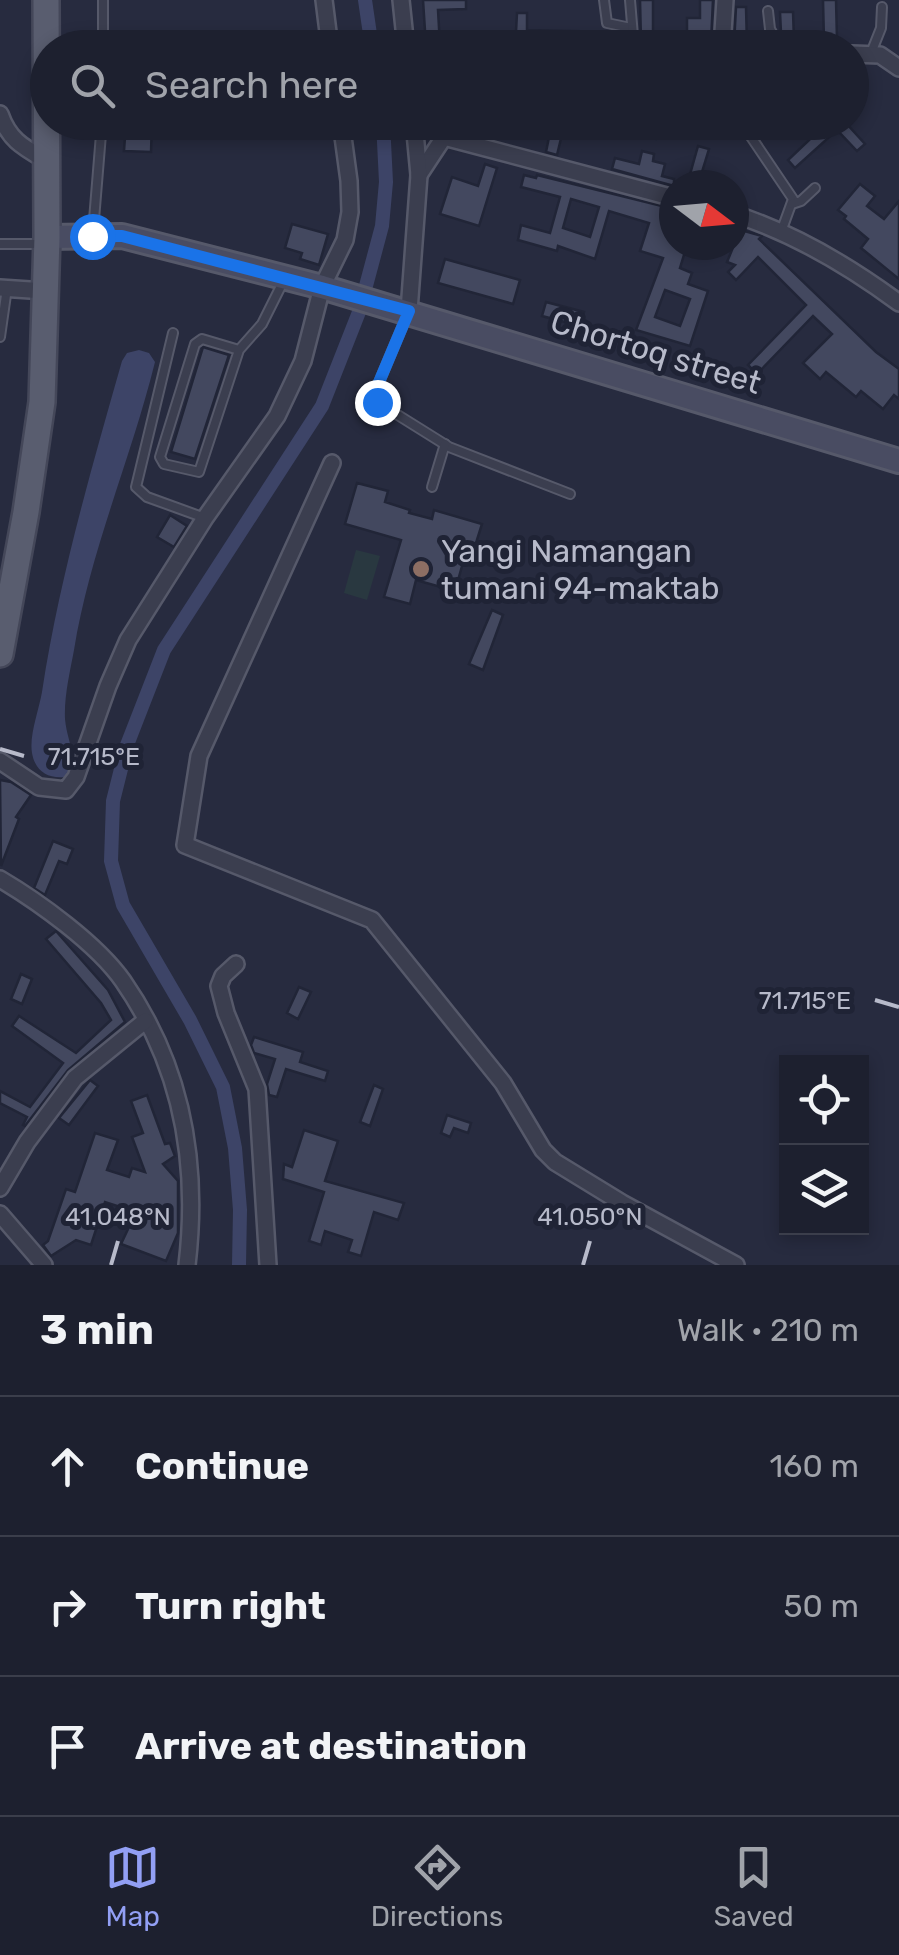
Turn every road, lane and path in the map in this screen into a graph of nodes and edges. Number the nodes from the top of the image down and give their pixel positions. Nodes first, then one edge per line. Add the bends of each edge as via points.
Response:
1 (46, 0) edge
2 (103, 0) edge
3 (324, 0) edge
4 (401, 0) edge
5 (604, 0) edge
6 (630, 0) edge
7 (725, 0) edge
8 (882, 8) dead end
9 (768, 11) dead end
10 (631, 28) joint
11 (46, 30) edge
12 (103, 30) edge
13 (328, 30) edge
14 (404, 30) edge
15 (723, 30) edge
16 (771, 30) edge
17 (869, 53) edge
18 (872, 53) junction
19 (899, 68) edge
20 (0, 114) edge
21 (46, 140) edge
22 (100, 140) edge
23 (344, 140) edge
24 (416, 140) edge
25 (440, 140) edge
26 (480, 140) edge
27 (754, 140) edge
28 (46, 160) junction
29 (419, 174) junction
30 (816, 188) dead end
31 (659, 194) edge
32 (792, 204) junction
33 (749, 220) edge
34 (781, 232) junction
35 (92, 236) junction
36 (47, 240) junction
37 (0, 244) edge
38 (285, 278) junction
39 (3, 288) edge
40 (326, 288) junction
41 (45, 291) junction
42 (899, 303) edge
43 (402, 309) junction
44 (173, 334) dead end
45 (0, 336) edge
46 (239, 350) junction
47 (444, 444) junction
48 (899, 460) edge
49 (332, 463) dead end
50 (432, 487) dead end
51 (570, 494) dead end
52 (205, 518) junction
53 (0, 654) edge
54 (0, 761) edge
55 (0, 879) edge
56 (236, 964) dead end
57 (144, 1021) junction
58 (0, 1188) edge
59 (0, 1214) edge
60 (44, 1265) edge
61 (187, 1265) edge
62 (268, 1265) edge
63 (736, 1265) edge

1 - 11 main road
2 - 12 lane
3 - 13 street
4 - 14 street
5 - 10 lane via 606,24
6 - 10 lane
7 - 15 street
8 - 18 lane
9 - 16 lane
17 - 18 street
18 - 19 street
20 - 28 street via 16,143
21 - 28 main road
22 - 35 lane
23 - 40 street via 350,212
24 - 29 street
25 - 29 street
26 - 31 street
27 - 32 lane
28 - 36 main road
29 - 43 street
30 - 32 lane
32 - 34 lane
33 - 34 street
34 - 42 street
35 - 36 main road, Chortoq street
35 - 38 main road, Chortoq street via 122,236
36 - 37 lane
36 - 41 main road
38 - 40 main road, Chortoq street
38 - 46 lane via 262,324
39 - 41 street
39 - 45 lane
40 - 43 main road, Chortoq street
40 - 52 street via 277,416
41 - 53 main road via 42,402
43 - 47 lane via 377,402
43 - 48 main road, Chortoq street
44 - 52 lane via 136,487
46 - 46 lane via 202,339 195,344 160,457 164,464 199,472
47 - 50 lane
47 - 51 lane
49 - 63 street via 199,756 185,845 372,920 503,1083 555,1162
52 - 54 street via 128,640 66,790 40,787
55 - 57 street via 106,963
56 - 62 street via 219,986 257,1089
57 - 58 street via 75,1078
57 - 61 street via 168,1066 182,1118 193,1190
59 - 60 street

